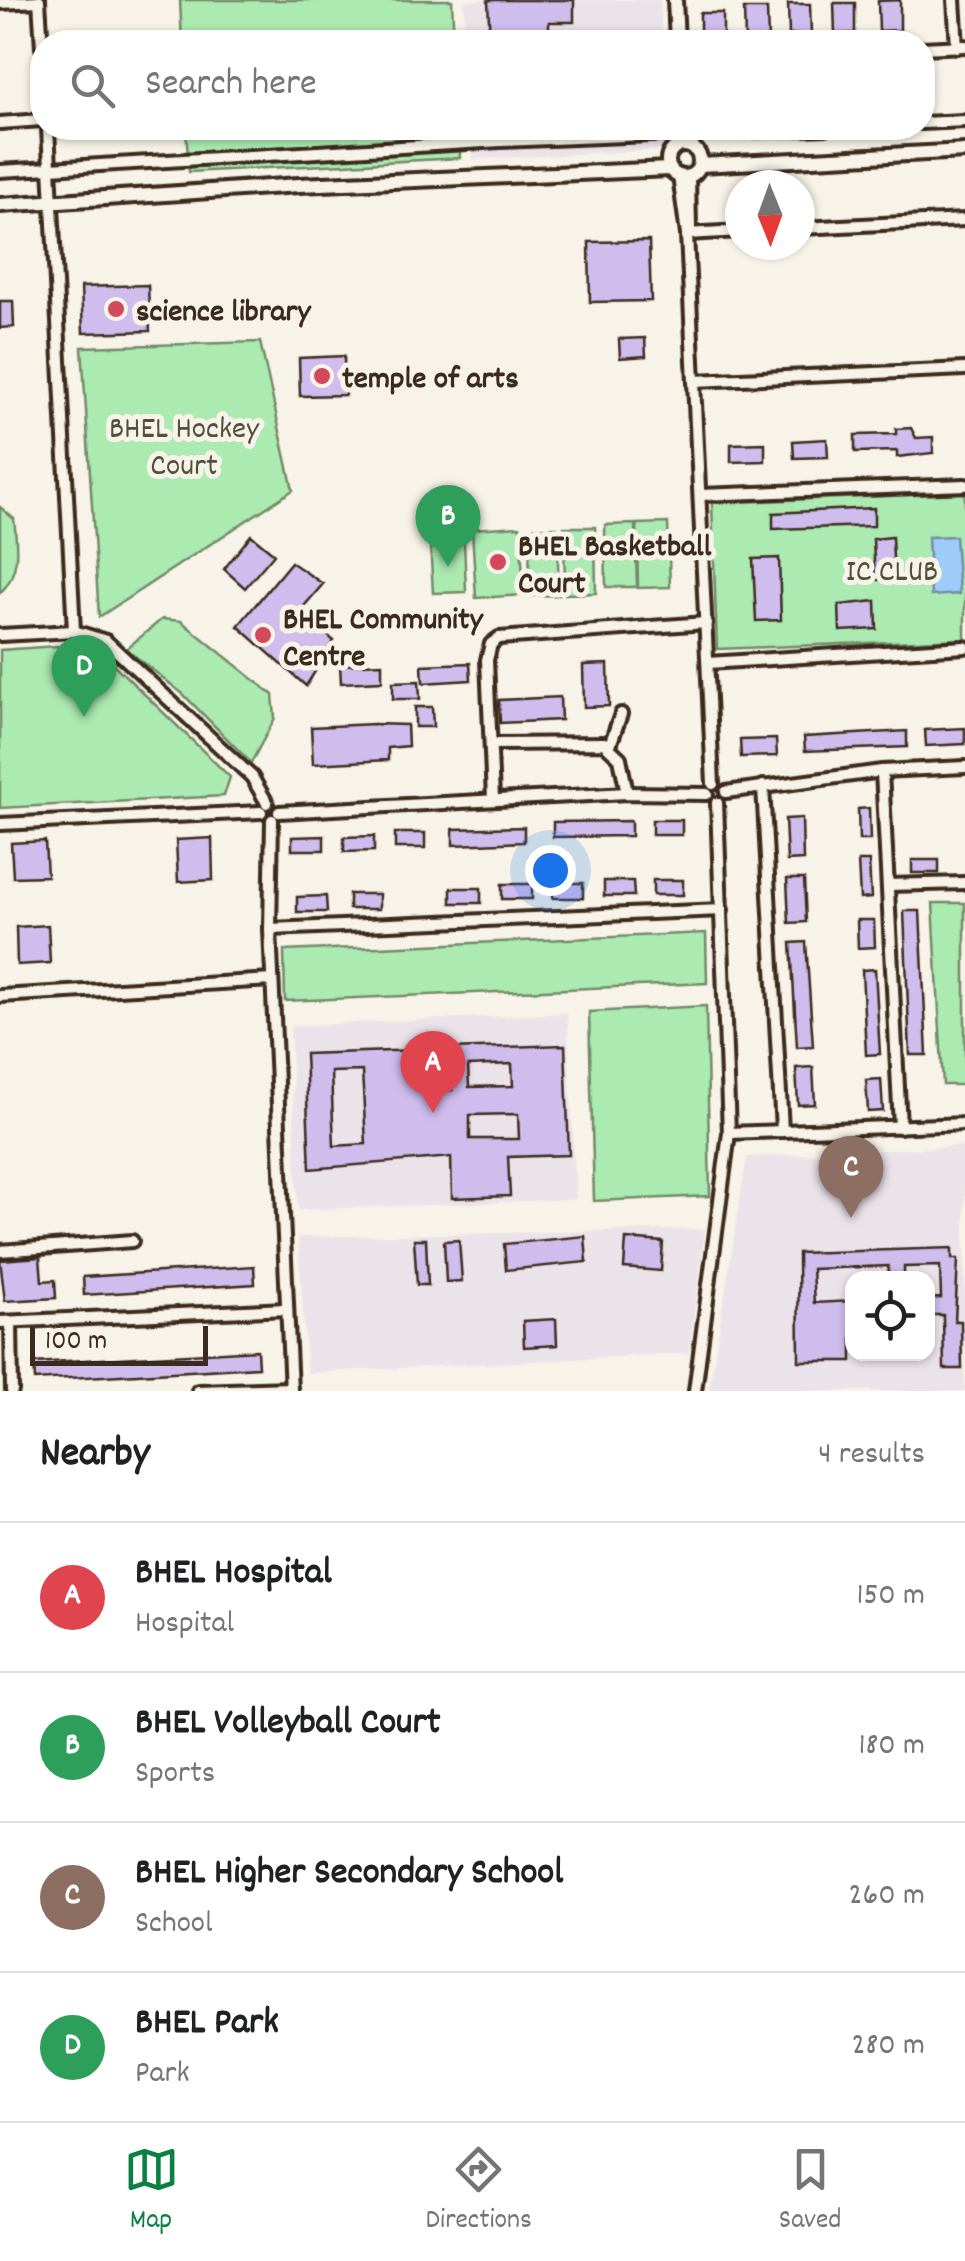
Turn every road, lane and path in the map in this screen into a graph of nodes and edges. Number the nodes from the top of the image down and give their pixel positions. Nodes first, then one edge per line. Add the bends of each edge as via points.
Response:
1 (675, 0) edge
2 (954, 0) edge
3 (40, 1) edge
4 (0, 3) edge
5 (41, 30) edge
6 (676, 30) edge
7 (961, 46) edge
8 (935, 47) edge
9 (30, 121) edge
10 (965, 121) edge
11 (935, 122) edge
12 (0, 123) edge
13 (49, 140) edge
14 (500, 140) edge
15 (678, 140) edge
16 (686, 140) edge
17 (965, 150) edge
18 (700, 165) junction
19 (52, 168) junction
20 (0, 171) edge
21 (679, 174) junction
22 (54, 202) junction
23 (0, 205) edge
24 (965, 220) edge
25 (815, 227) edge
26 (725, 232) edge
27 (686, 234) junction
28 (965, 369) edge
29 (694, 381) junction
30 (965, 485) edge
31 (700, 495) junction
32 (706, 623) junction
33 (74, 631) junction
34 (0, 635) edge
35 (965, 646) edge
36 (708, 663) junction
37 (621, 714) dead end
38 (491, 744) junction
39 (610, 746) junction
40 (965, 767) edge
41 (882, 771) junction
42 (762, 786) junction
43 (710, 789) junction
44 (726, 792) junction
45 (627, 793) junction
46 (493, 799) junction
47 (718, 803) junction
48 (264, 808) junction
49 (275, 816) junction
50 (0, 824) edge
51 (965, 884) edge
52 (888, 886) junction
53 (722, 910) junction
54 (270, 928) junction
55 (272, 980) junction
56 (0, 996) edge
57 (965, 1124) edge
58 (900, 1127) junction
59 (782, 1130) junction
60 (729, 1133) junction
61 (132, 1241) dead end
62 (0, 1251) edge
63 (287, 1309) junction
64 (6, 1322) edge
65 (291, 1390) edge
66 (12, 1391) edge
67 (198, 1391) edge
68 (695, 1391) edge

1 - 6 street
2 - 7 street
3 - 4 street
3 - 5 street
7 - 8 street
9 - 12 street
10 - 11 street
13 - 19 street
14 - 19 street
15 - 21 street via 669,154
16 - 18 street
17 - 18 street
18 - 21 street
19 - 20 street
19 - 22 street
21 - 22 street via 299,185
21 - 27 street
22 - 23 street
22 - 33 street
24 - 25 street
26 - 27 street
27 - 29 street
28 - 29 street
29 - 31 street
30 - 31 street
31 - 32 street
32 - 36 street
32 - 38 street via 500,638 487,660
33 - 34 street
33 - 48 street via 106,641 252,777
35 - 36 street
36 - 43 street
37 - 39 street
38 - 39 street
38 - 46 street
39 - 45 street via 620,758
40 - 41 street
41 - 42 street
41 - 52 street
42 - 44 street
42 - 59 street
43 - 44 street
43 - 45 street
43 - 47 street
44 - 47 street
45 - 46 street
46 - 49 street
47 - 53 street
48 - 49 street
48 - 50 street
49 - 54 street
51 - 52 street
52 - 58 street
53 - 54 street
53 - 60 street
54 - 55 street
55 - 56 street
55 - 63 street
57 - 58 street
58 - 59 street
59 - 60 street
60 - 68 street
61 - 62 street
63 - 64 street
63 - 65 street
64 - 66 street
65 - 67 street

